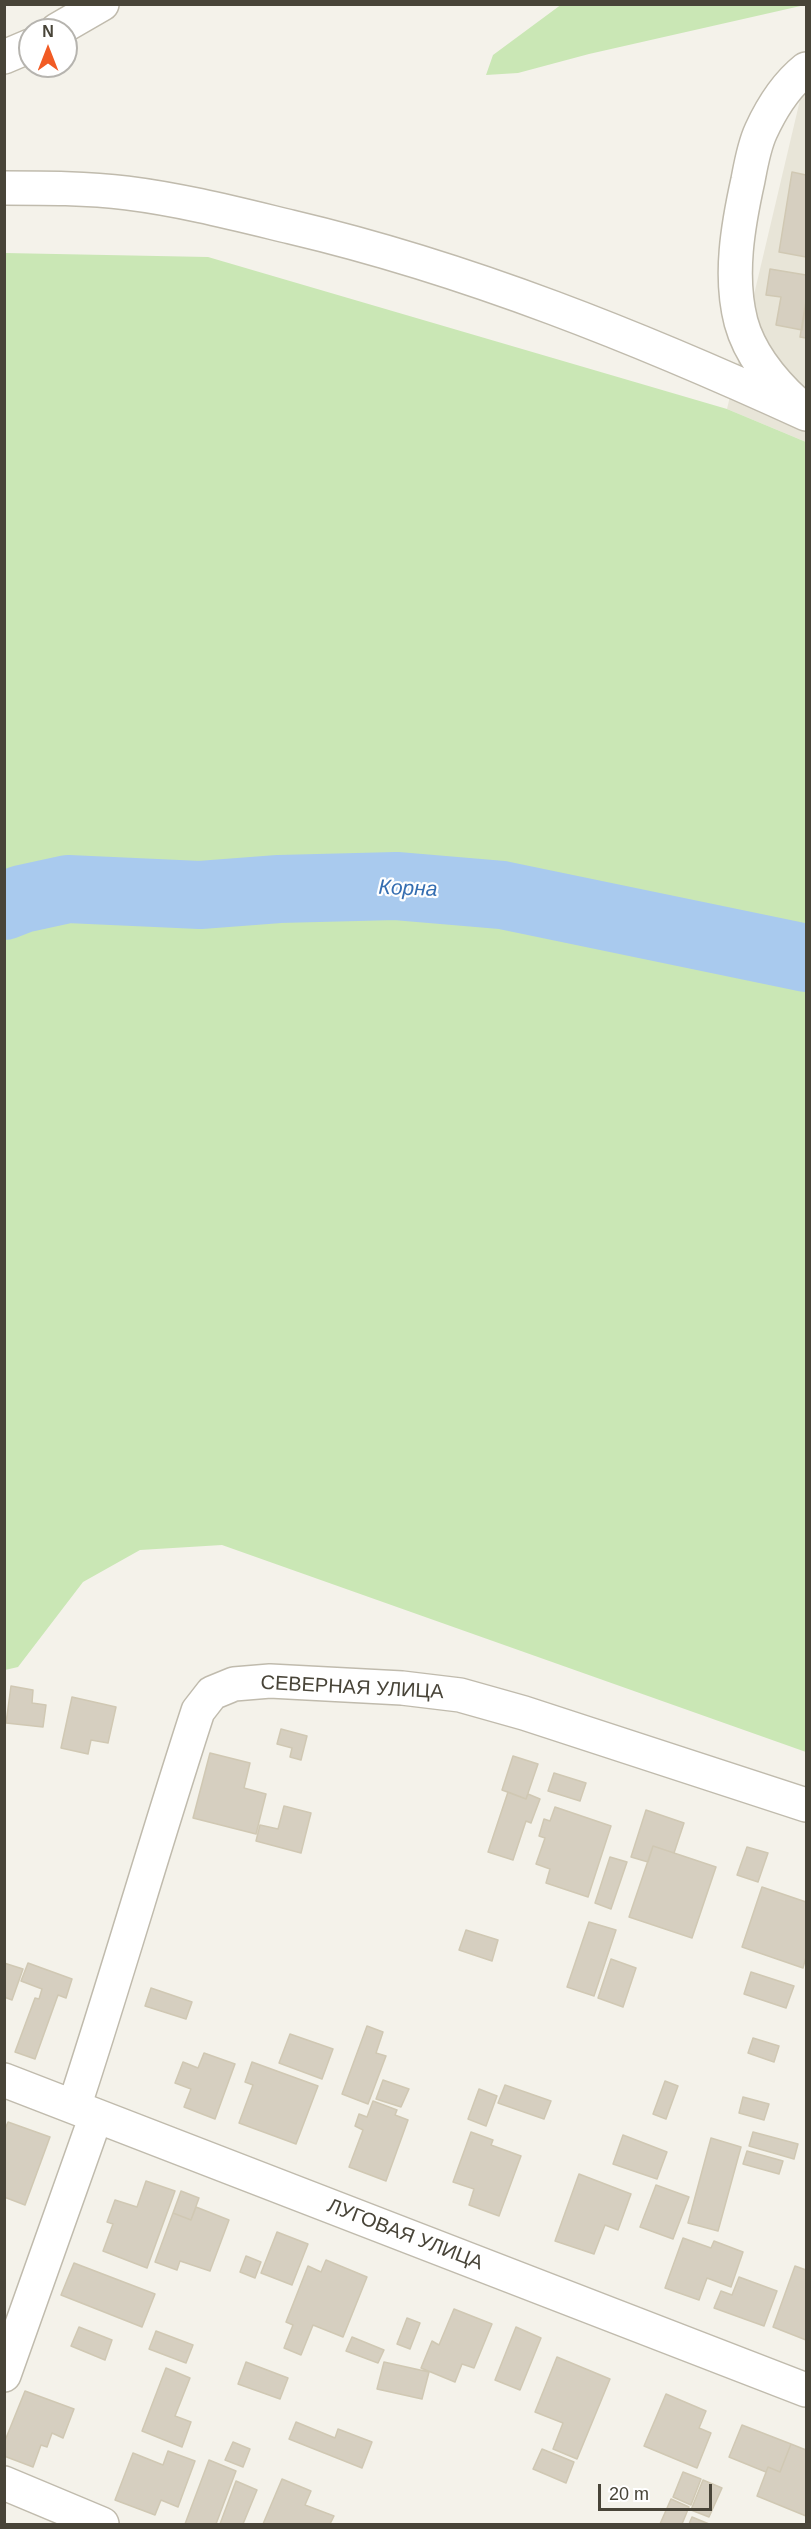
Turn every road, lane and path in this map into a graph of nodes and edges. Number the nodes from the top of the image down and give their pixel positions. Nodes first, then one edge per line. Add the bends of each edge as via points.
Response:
1 (102, 4) edge
2 (78, 18) edge
3 (18, 51) edge
4 (4, 57) edge
5 (807, 69) edge
6 (4, 188) edge
7 (798, 410) edge
8 (807, 1805) edge
9 (4, 2079) edge
10 (85, 2112) junction
11 (4, 2375) edge
12 (807, 2390) edge
13 (4, 2483) edge
14 (102, 2524) edge

1 - 2 street
3 - 4 street
5 - 7 street via 784,90 760,133 740,223 735,278 741,321 749,343 771,380
6 - 7 street via 136,195 201,205 369,245 548,305
8 - 10 street, СЕВЕРНАЯ УЛИЦА via 460,1695 270,1681 234,1684 212,1693 198,1711 154,1848
9 - 10 street, ЛУГОВАЯ УЛИЦА
10 - 11 street, СЕВЕРНАЯ УЛИЦА
10 - 12 street, ЛУГОВАЯ УЛИЦА
13 - 14 street

